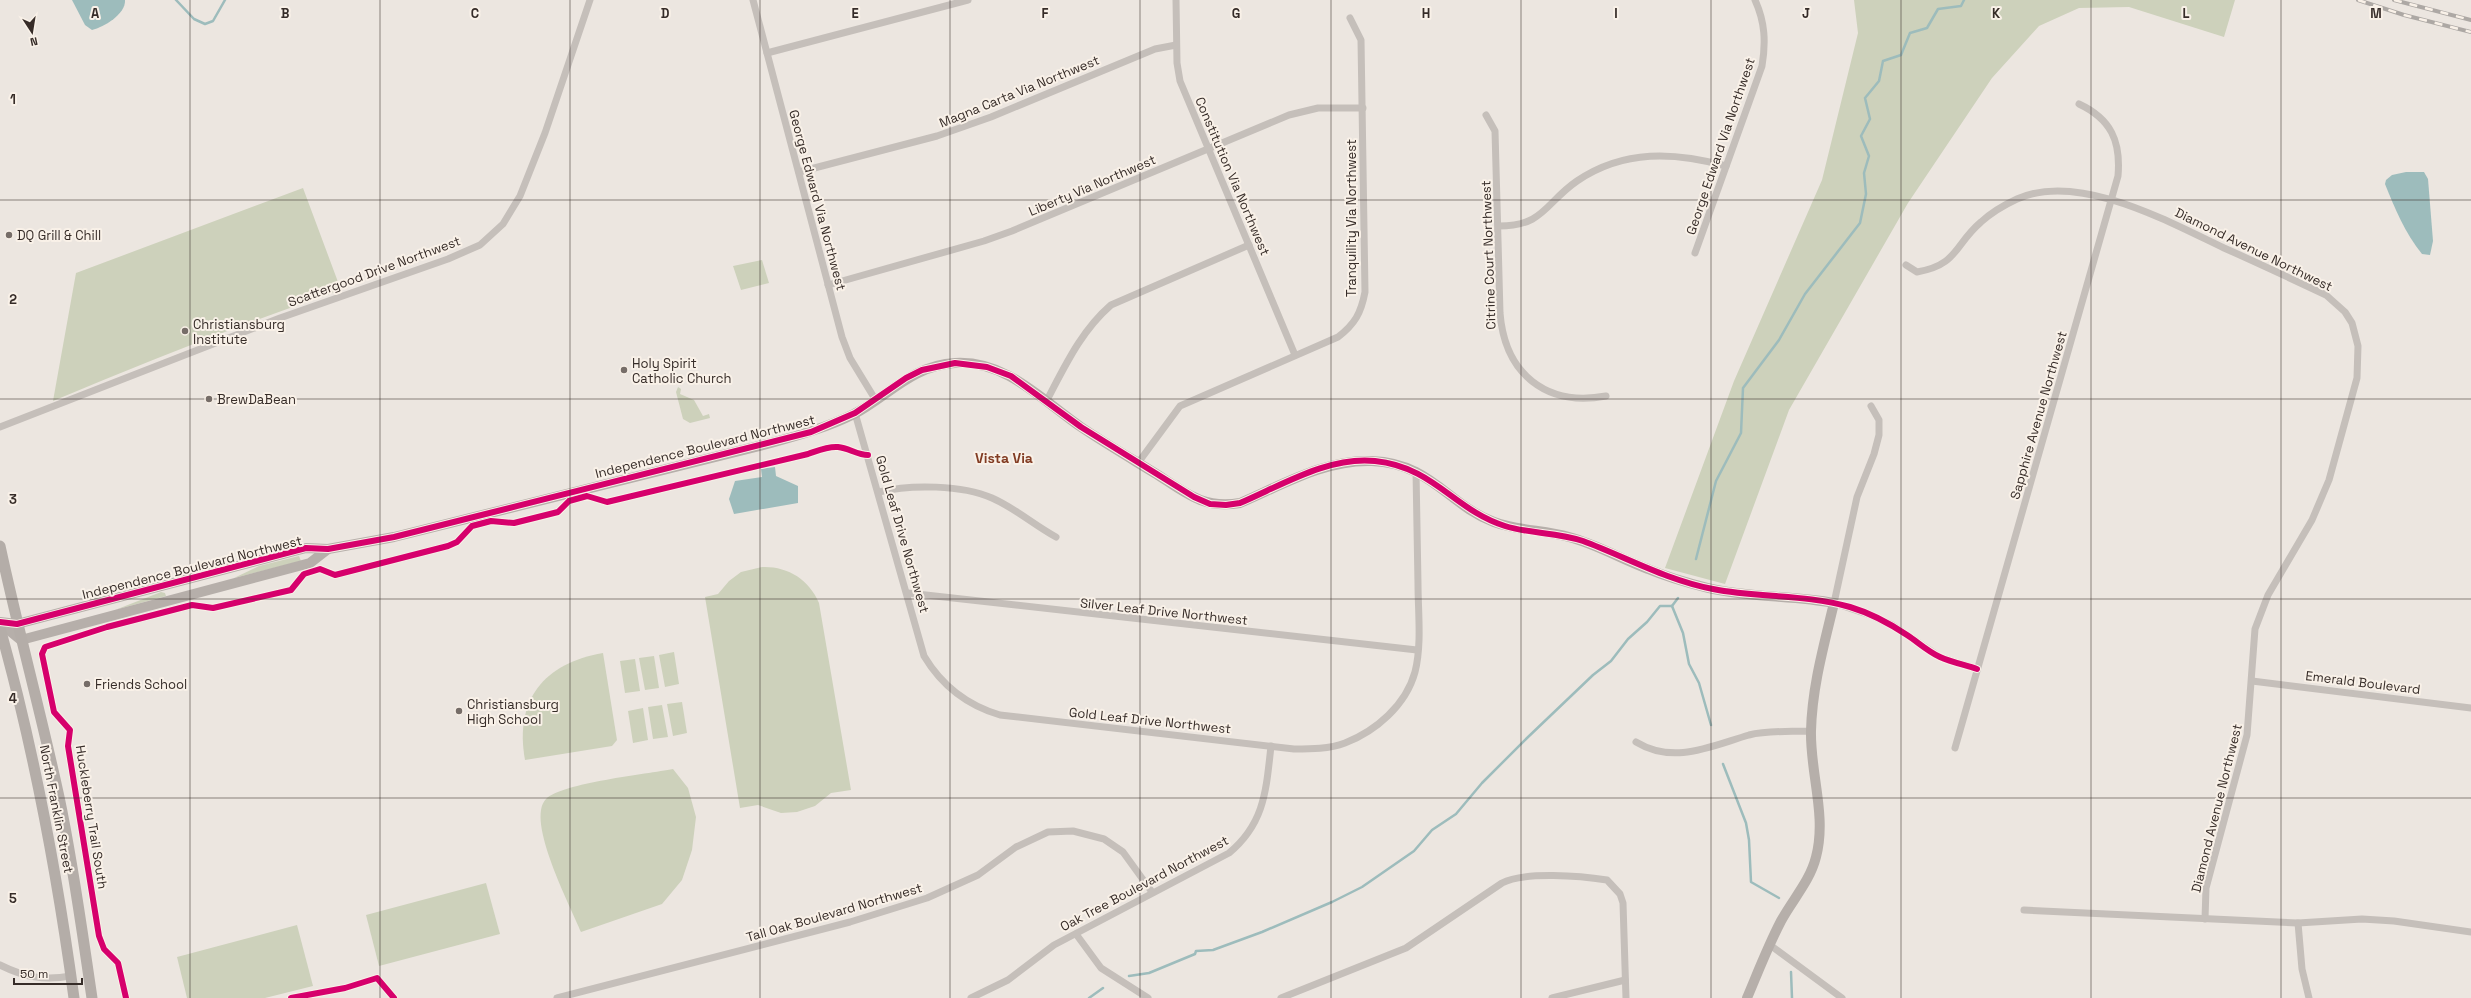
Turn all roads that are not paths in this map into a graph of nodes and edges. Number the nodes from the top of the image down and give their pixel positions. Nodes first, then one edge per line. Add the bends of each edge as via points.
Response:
1 (590, 0) edge
2 (754, 0) edge
3 (968, 0) edge
4 (1176, 0) edge
5 (1755, 0) edge
6 (1350, 18) dead end
7 (1176, 45) junction
8 (767, 53) junction
9 (2079, 104) dead end
10 (1363, 108) junction
11 (1486, 115) dead end
12 (1208, 149) junction
13 (1726, 166) junction
14 (799, 172) junction
15 (2111, 200) junction
16 (1499, 226) junction
17 (1249, 245) junction
18 (1695, 253) dead end
19 (1906, 265) dead end
20 (828, 285) junction
21 (1295, 355) junction
22 (1606, 396) dead end
23 (875, 399) junction
24 (1046, 400) junction
25 (1871, 406) dead end
26 (855, 413) junction
27 (0, 427) edge
28 (1138, 463) junction
29 (1416, 471) junction
30 (879, 492) junction
31 (1056, 537) dead end
32 (0, 546) edge
33 (328, 550) junction
34 (908, 593) junction
35 (1834, 603) junction
36 (0, 623) edge
37 (17, 624) junction
38 (0, 628) edge
39 (21, 640) junction
40 (1417, 650) junction
41 (1977, 669) junction
42 (2252, 681) junction
43 (2471, 708) edge
44 (1811, 731) junction
45 (1636, 742) dead end
46 (1271, 746) junction
47 (1955, 748) dead end
48 (1152, 892) junction
49 (2024, 910) dead end
50 (2205, 919) junction
51 (2298, 923) junction
52 (2471, 932) edge
53 (1076, 934) junction
54 (1770, 945) junction
55 (0, 965) edge
56 (71, 976) junction
57 (1625, 980) junction
58 (74, 998) edge
59 (92, 998) edge
60 (557, 998) edge
61 (971, 998) edge
62 (1148, 998) edge
63 (1281, 998) edge
64 (1552, 998) edge
65 (1626, 998) edge
66 (1747, 998) edge
67 (1842, 998) edge
68 (2309, 998) edge

1 - 27 street, Scattergood Drive Northwest via 520,196 503,224 480,245 448,259 280,318
2 - 8 street, George Edward Via Northwest
3 - 8 street
4 - 7 street, Constitution Via Northwest
5 - 13 street, George Edward Via Northwest via 1765,29 1762,66
6 - 10 street, Tranquility Via Northwest via 1362,40
7 - 12 street, Constitution Via Northwest via 1180,81
7 - 14 street, Magna Carta Via Northwest via 1154,49 991,117 937,136
8 - 14 street, George Edward Via Northwest
9 - 15 street, Sapphire Avenue Northwest via 2095,111 2107,124 2116,141 2120,160
10 - 12 street, Liberty Via Northwest via 1303,111
10 - 21 street, Tranquility Via Northwest via 1365,292 1362,309 1358,318 1338,337
11 - 16 street, Citrine Court Northwest via 1496,131
12 - 17 street, Constitution Via Northwest
12 - 20 street, Liberty Via Northwest via 984,241
13 - 16 street via 1698,159 1657,154 1616,162 1577,181 1527,223
13 - 18 street, George Edward Via Northwest
14 - 20 street, George Edward Via Northwest
15 - 19 street, Diamond Avenue Northwest via 2060,192 2038,193 2025,197 2000,208 1981,222 1946,263 1933,270 1917,272
15 - 41 street, Sapphire Avenue Northwest
15 - 42 street, Diamond Avenue Northwest via 2147,212 2326,295 2345,312 2356,334 2357,378 2338,455 2312,520 2268,595 2255,629
16 - 22 street, Citrine Court Northwest via 1501,331 1513,360 1535,385 1550,393 1587,400
17 - 21 street, Constitution Via Northwest
17 - 24 street via 1111,305 1093,320 1081,337
20 - 23 street, George Edward Via Northwest via 850,358
21 - 28 street, Tranquility Via Northwest via 1180,406
23 - 24 street, Independence Boulevard Northwest via 922,370 955,363 972,364 999,371 1011,376
23 - 26 street, Independence Boulevard Northwest
24 - 28 street, Independence Boulevard Northwest via 1081,427
25 - 35 street via 1879,420 1879,435 1857,497
26 - 30 street, Gold Leaf Drive Northwest
26 - 33 street, Independence Boulevard Northwest via 811,432 771,443 394,537
28 - 29 street, Independence Boulevard Northwest via 1194,497 1210,504 1226,505 1240,503 1319,469 1349,462 1380,462
29 - 35 street, Independence Boulevard Northwest via 1478,514 1508,527 1569,537 1647,569 1710,589 1746,595 1808,598
29 - 40 street, Gold Leaf Drive Northwest
30 - 31 street via 912,487 969,492 992,498
30 - 34 street, Gold Leaf Drive Northwest
32 - 37 main road, North Franklin Street
33 - 37 street, Independence Boulevard Northwest via 306,548
33 - 39 street, Independence Boulevard Northwest via 310,563
34 - 40 street, Silver Leaf Drive Northwest
34 - 46 street, Gold Leaf Drive Northwest via 924,656 933,671 960,697 979,709 1021,718
35 - 41 street, Independence Boulevard Northwest via 1892,625 1940,657
35 - 44 street via 1814,691
36 - 37 street
36 - 39 street
37 - 39 main road, North Franklin Street
38 - 56 main road, North Franklin Street via 43,801
39 - 59 main road, North Franklin Street via 59,798
40 - 46 street, Gold Leaf Drive Northwest via 1415,671 1408,690 1395,708 1365,733 1344,743 1320,749
41 - 47 street, Sapphire Avenue Northwest
42 - 43 street, Emerald Boulevard
42 - 50 street, Diamond Avenue Northwest via 2247,735 2206,888
44 - 45 street via 1750,735 1707,750 1680,753 1648,749
44 - 54 street via 1812,775 1819,811 1820,833 1816,856 1810,876 1782,919
46 - 48 street, Oak Tree Boulevard Northwest via 1265,797 1253,828 1244,840 1229,853
48 - 53 street, Oak Tree Boulevard Northwest
48 - 60 street, Tall Oak Boulevard Northwest via 1123,852 1114,844 1087,833 1048,832 1016,847 978,875 927,898 850,922
49 - 50 street
50 - 51 street
51 - 52 street via 2362,919 2427,924
51 - 68 street via 2302,969
53 - 61 street, Oak Tree Boulevard Northwest via 1054,945 998,986
53 - 62 street via 1101,968
54 - 66 street
54 - 67 street
55 - 56 street via 20,975 35,978
56 - 58 main road, North Franklin Street
57 - 63 street via 1623,903 1613,885 1607,880 1594,878 1530,876 1502,883 1394,954
57 - 64 street
57 - 65 street

